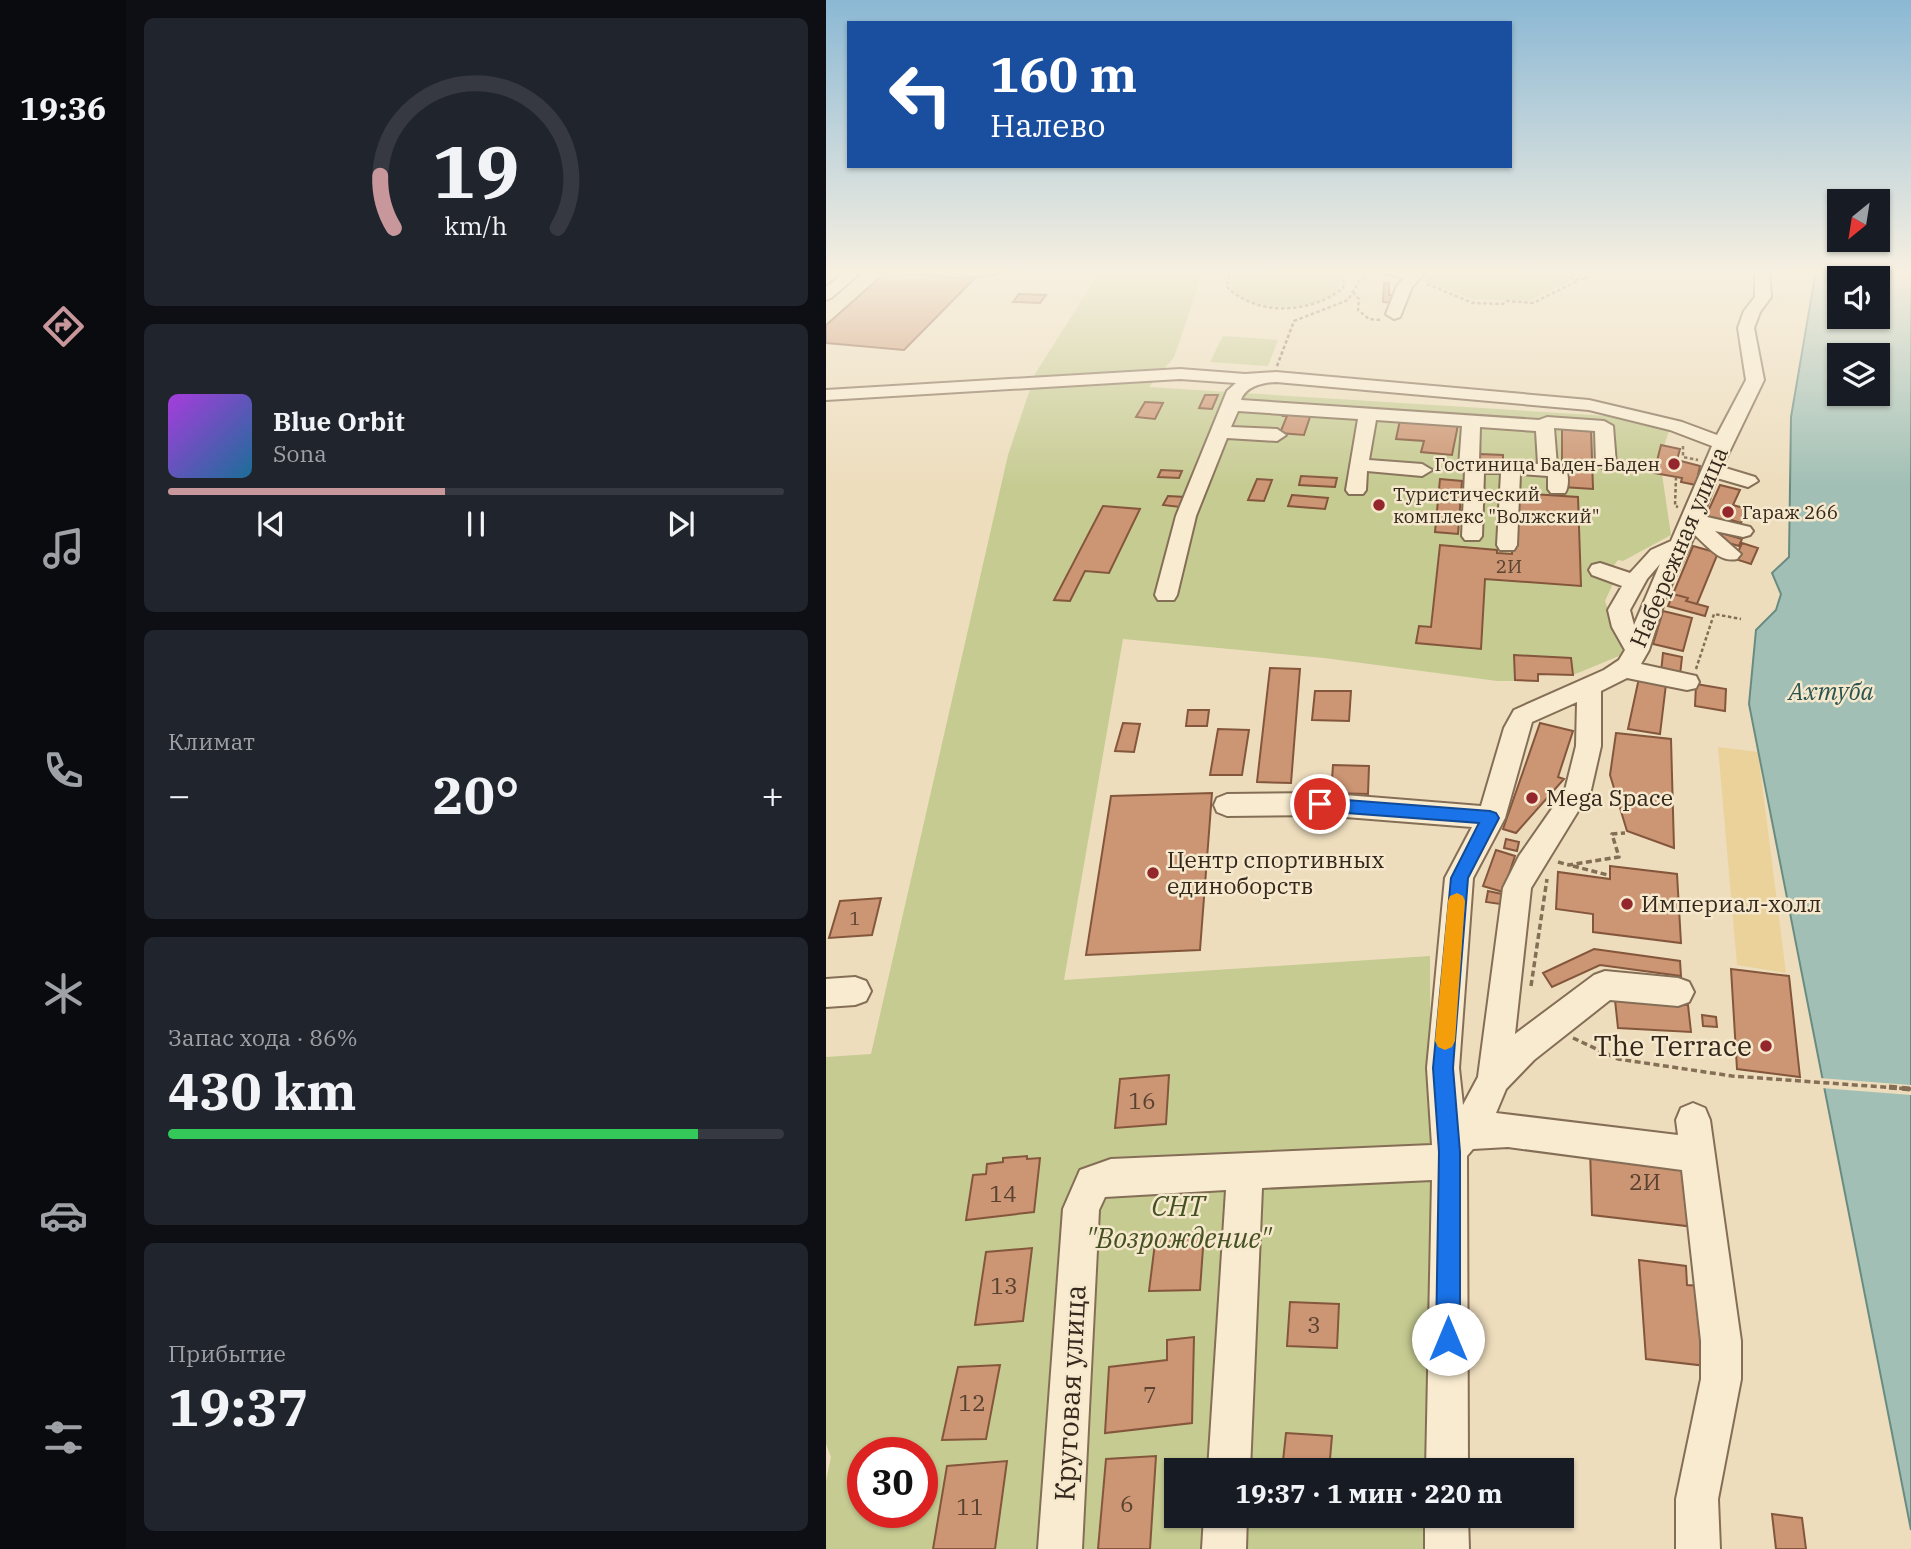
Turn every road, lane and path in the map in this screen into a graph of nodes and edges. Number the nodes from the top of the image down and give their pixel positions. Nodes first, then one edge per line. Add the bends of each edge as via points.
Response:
1 (1283, 342) edge
2 (1748, 342) edge
3 (1265, 378) junction
4 (826, 395) edge
5 (1231, 405) junction
6 (1368, 414) junction
7 (1471, 421) junction
8 (1545, 426) junction
9 (1220, 432) junction
10 (1277, 435) dead end
11 (1684, 438) junction
12 (1716, 459) junction
13 (1606, 464) dead end
14 (1358, 465) junction
15 (1475, 466) junction
16 (1511, 468) junction
17 (1422, 470) dead end
18 (1548, 470) junction
19 (1748, 481) dead end
20 (1558, 489) dead end
21 (1356, 490) dead end
22 (1687, 528) junction
23 (1743, 531) dead end
24 (1472, 536) dead end
25 (1507, 545) dead end
26 (1730, 554) dead end
27 (1600, 570) dead end
28 (1636, 583) junction
29 (1166, 595) dead end
30 (1741, 619) dead end
31 (1630, 659) junction
32 (1687, 682) joint
33 (1588, 687) junction
34 (1227, 805) dead end
35 (1490, 818) junction
36 (1625, 833) dead end
37 (1533, 856) junction
38 (1569, 865) junction
39 (1608, 875) dead end
40 (1678, 992) dead end
41 (1551, 1027) junction
42 (1494, 1078) junction
43 (1911, 1089) edge
44 (1454, 1149) junction
45 (1245, 1172) junction
46 (1229, 1458) edge
47 (1447, 1458) edge
48 (1225, 1528) edge
49 (1447, 1528) edge
50 (1060, 1549) edge
51 (1224, 1549) edge
52 (1447, 1549) edge
53 (1698, 1549) edge

1 - 3 path
2 - 12 street, Набережная улица via 1755,380
3 - 4 street via 1180,374
3 - 5 street via 1236,391
3 - 11 street via 1589,405 1638,415
5 - 6 street
5 - 9 street
6 - 7 street
6 - 14 street
7 - 8 street
7 - 15 street via 1469,466
8 - 13 street via 1547,422 1604,426
8 - 18 street
9 - 10 street
9 - 29 street via 1186,516
11 - 12 street
11 - 12 path via 1683,457
12 - 19 street
12 - 22 street, Набережная улица
14 - 17 street
14 - 21 street
15 - 16 street
15 - 24 street
16 - 18 street
16 - 25 street
18 - 20 street via 1558,472
22 - 23 street
22 - 26 street
22 - 28 street via 1651,557
22 - 31 street, Набережная улица
27 - 28 street
28 - 31 street via 1619,610
30 - 32 path via 1714,614 1695,673
31 - 32 street
31 - 33 street, Набережная улица
33 - 35 street, Набережная улица via 1523,716
33 - 37 street via 1588,753 1574,799
34 - 35 street via 1320,804
35 - 44 street, Набережная улица via 1460,878 1456,907 1443,1068
36 - 38 path via 1612,834 1619,857
37 - 38 path
37 - 42 street via 1517,888 1513,909
38 - 39 path
40 - 41 street via 1605,985
41 - 42 street
41 - 43 path via 1618,1059 1732,1076
42 - 44 street via 1479,1112
44 - 45 street, Круговая улица
44 - 47 street, Набережная улица
44 - 53 street, Круговая улица via 1508,1130 1695,1138 1721,1341 1721,1379 1697,1499
45 - 46 street
45 - 50 street, Круговая улица via 1111,1177 1093,1184 1081,1209
48 - 51 street
49 - 52 street

